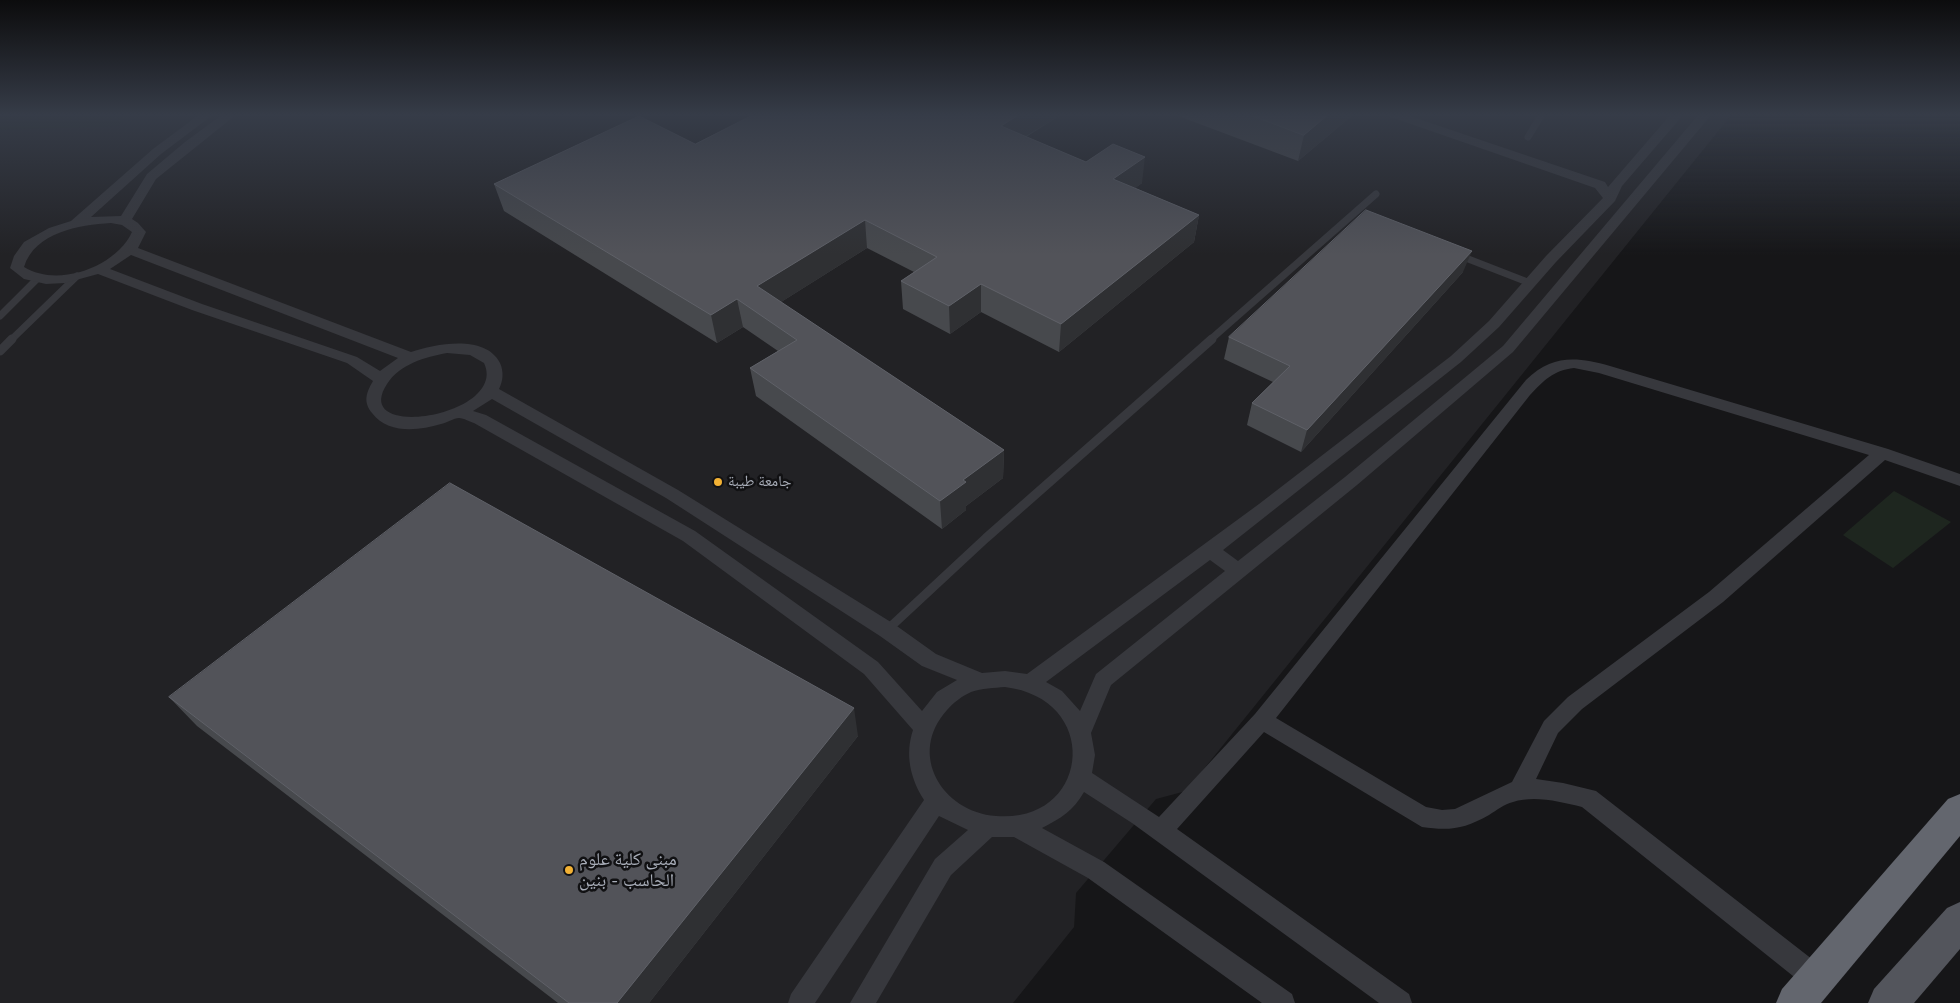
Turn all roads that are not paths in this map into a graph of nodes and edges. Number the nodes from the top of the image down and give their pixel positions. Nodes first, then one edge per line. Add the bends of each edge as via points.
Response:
1 (147, 161) edge
2 (170, 161) edge
3 (1529, 161) edge
4 (1637, 161) edge
5 (1667, 161) edge
6 (1376, 194) dead end
7 (1610, 198) junction
8 (1354, 214) junction
9 (1363, 218) edge
10 (125, 220) junction
11 (74, 224) junction
12 (130, 250) junction
13 (1447, 250) edge
14 (99, 270) junction
15 (78, 276) junction
16 (37, 280) junction
17 (1530, 283) junction
18 (0, 316) edge
19 (0, 351) edge
20 (410, 357) junction
21 (381, 379) junction
22 (490, 391) junction
23 (460, 413) junction
24 (1882, 454) junction
25 (1960, 480) edge
26 (1210, 550) junction
27 (1238, 571) junction
28 (887, 630) junction
29 (980, 681) junction
30 (1030, 683) junction
31 (1262, 720) junction
32 (924, 726) junction
33 (1082, 732) junction
34 (1081, 778) junction
35 (1519, 790) junction
36 (937, 799) junction
37 (1960, 810) edge
38 (988, 827) junction
39 (1018, 827) junction
40 (1161, 831) junction
41 (1960, 921) edge
42 (1806, 991) edge
43 (800, 1003) edge
44 (862, 1003) edge
45 (1283, 1003) edge
46 (1400, 1003) edge
47 (1888, 1003) edge

1 - 11 street
2 - 10 street via 151,177
3 - 7 street via 1600,185
4 - 7 street via 1616,185
5 - 27 street via 1508,349
6 - 8 lane
7 - 17 street
8 - 9 lane
8 - 28 lane via 993,532
10 - 11 street via 111,218
10 - 12 street via 135,225 139,232 138,241
11 - 16 street via 39,238 18,258 17,268
12 - 14 street
12 - 20 street
13 - 17 lane
14 - 15 street
14 - 21 street via 197,308 352,360
15 - 16 street
15 - 19 lane
16 - 18 lane
17 - 26 street via 1494,324 1456,359
20 - 21 street
20 - 22 street via 447,348 479,352 490,358 495,368
21 - 23 street via 374,392 375,405 382,415 397,422 418,424
22 - 23 street via 478,403
22 - 28 street via 672,494
23 - 32 street via 480,419 689,536 870,668
24 - 25 street
24 - 31 street via 1588,366 1561,364 1546,371 1524,390
24 - 35 street via 1716,598 1576,703 1551,727
26 - 27 street
26 - 30 street
27 - 33 street via 1103,680
28 - 29 street via 929,660
29 - 30 street via 1005,679
29 - 32 street via 957,690 938,704
30 - 33 street via 1052,694 1070,711
31 - 35 street via 1422,817 1446,820 1470,814
31 - 40 street
32 - 36 street via 918,750 922,776
33 - 34 street via 1086,755
34 - 39 street via 1068,800 1046,817
34 - 40 street
35 - 42 street via 1546,790 1588,798
36 - 38 street via 959,817
36 - 43 street
37 - 42 highway
38 - 39 street
38 - 44 street via 943,867
39 - 45 street via 1096,870
40 - 46 street
41 - 47 main road

